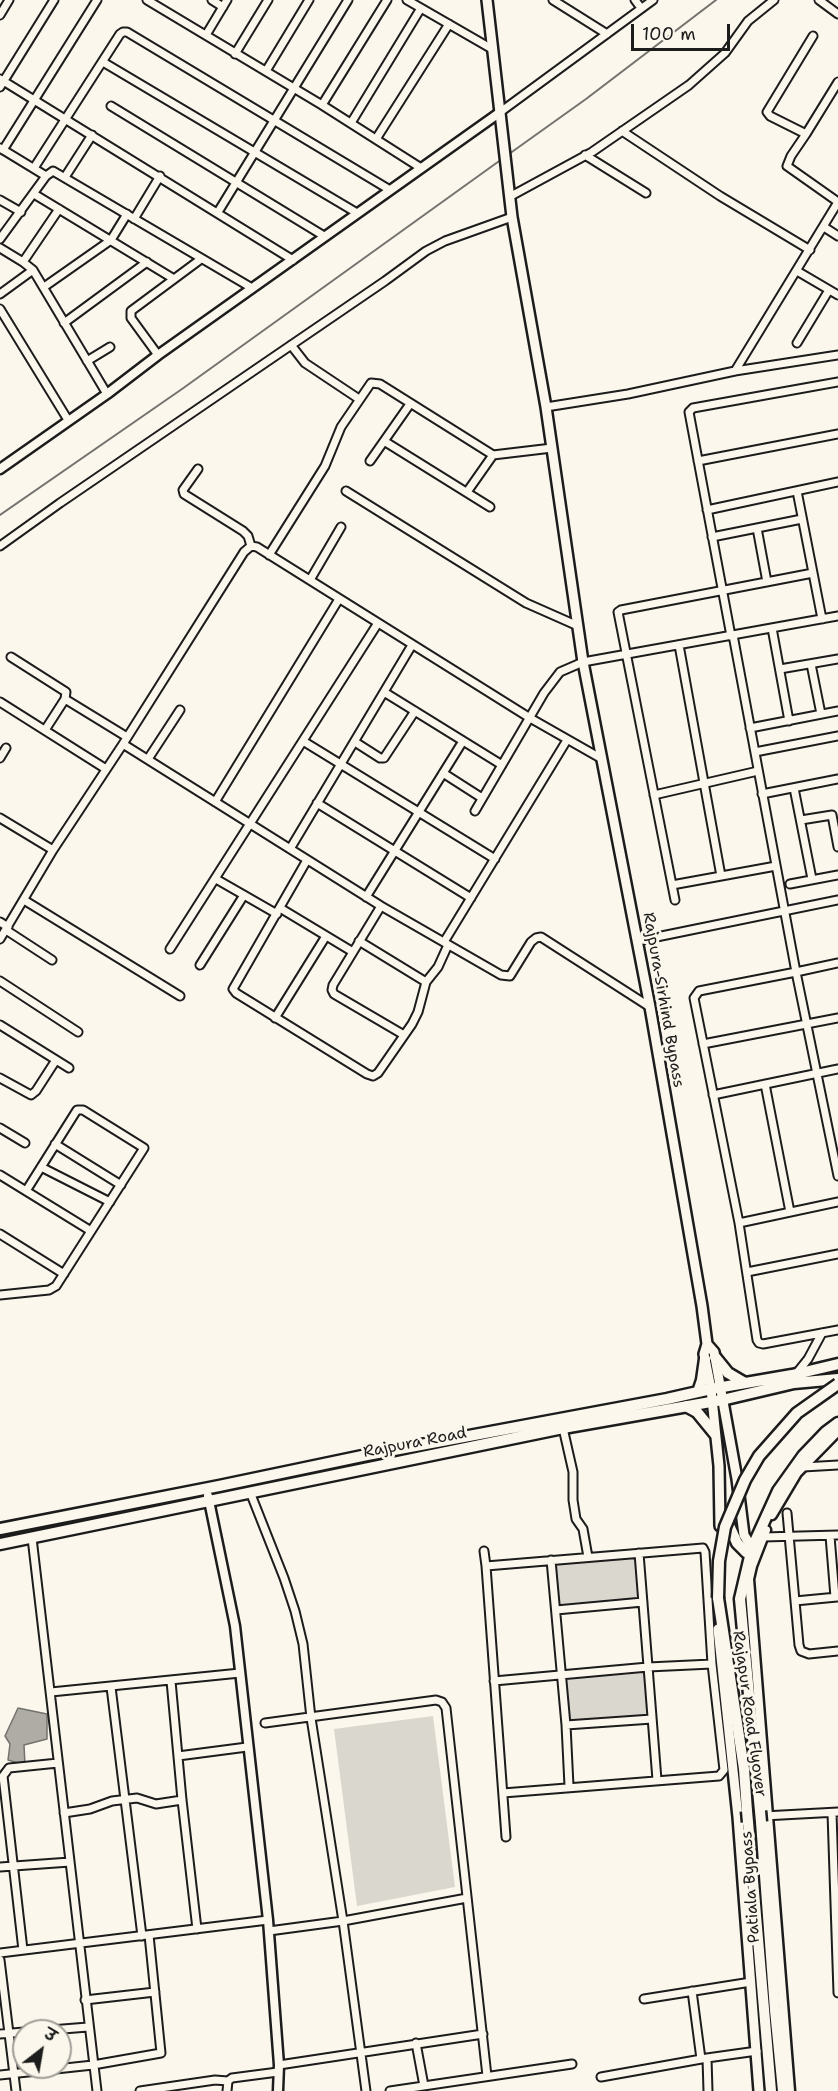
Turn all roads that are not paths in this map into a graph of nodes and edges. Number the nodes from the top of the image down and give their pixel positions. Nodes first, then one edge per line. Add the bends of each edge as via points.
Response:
1 (9, 0) edge
2 (54, 0) edge
3 (97, 0) edge
4 (147, 0) edge
5 (212, 0) edge
6 (268, 0) edge
7 (309, 0) edge
8 (348, 0) edge
9 (387, 0) edge
10 (407, 0) edge
11 (487, 0) edge
12 (553, 0) edge
13 (634, 0) edge
14 (652, 0) edge
15 (774, 0) edge
16 (819, 0) edge
17 (225, 3) edge
18 (421, 8) junction
19 (641, 8) junction
20 (838, 14) edge
21 (0, 15) edge
22 (448, 24) junction
23 (606, 34) junction
24 (206, 35) junction
25 (813, 36) dead end
26 (492, 49) junction
27 (235, 54) junction
28 (102, 62) junction
29 (266, 72) junction
30 (1, 82) edge
31 (838, 82) edge
32 (294, 88) junction
33 (33, 99) junction
34 (322, 105) junction
35 (111, 106) dead end
36 (500, 118) junction
37 (67, 119) junction
38 (275, 121) junction
39 (351, 123) junction
40 (622, 131) junction
41 (806, 134) junction
42 (92, 135) junction
43 (376, 139) junction
44 (1, 149) edge
45 (255, 152) junction
46 (585, 155) junction
47 (34, 168) junction
48 (421, 168) junction
49 (46, 176) junction
50 (160, 176) junction
51 (65, 177) junction
52 (236, 183) junction
53 (390, 190) junction
54 (510, 192) junction
55 (646, 193) dead end
56 (34, 194) junction
57 (0, 200) edge
58 (58, 209) junction
59 (21, 212) junction
60 (218, 212) junction
61 (357, 213) junction
62 (127, 214) junction
63 (512, 217) junction
64 (134, 219) junction
65 (824, 227) junction
66 (324, 236) junction
67 (838, 236) edge
68 (0, 239) edge
69 (111, 240) junction
70 (0, 248) edge
71 (810, 250) junction
72 (201, 259) junction
73 (293, 260) junction
74 (23, 262) junction
75 (147, 262) junction
76 (33, 270) junction
77 (797, 271) junction
78 (174, 279) junction
79 (44, 287) junction
80 (252, 288) junction
81 (829, 290) junction
82 (0, 294) edge
83 (838, 295) edge
84 (0, 309) edge
85 (64, 323) junction
86 (797, 343) dead end
87 (291, 345) junction
88 (110, 347) dead end
89 (158, 355) junction
90 (838, 355) edge
91 (87, 361) junction
92 (735, 371) junction
93 (838, 382) edge
94 (107, 394) junction
95 (359, 399) junction
96 (410, 404) junction
97 (546, 407) junction
98 (68, 420) junction
99 (838, 434) edge
100 (384, 441) junction
101 (552, 448) junction
102 (493, 455) junction
103 (370, 461) dead end
104 (698, 461) junction
105 (0, 469) edge
106 (198, 469) dead end
107 (838, 482) edge
108 (346, 491) dead end
109 (796, 491) junction
110 (467, 492) junction
111 (490, 507) dead end
112 (707, 510) junction
113 (802, 519) junction
114 (341, 527) dead end
115 (757, 528) junction
116 (712, 537) junction
117 (0, 546) edge
118 (251, 546) junction
119 (269, 555) junction
120 (813, 573) junction
121 (310, 580) junction
122 (767, 582) junction
123 (723, 591) junction
124 (339, 599) junction
125 (838, 616) edge
126 (822, 619) junction
127 (378, 623) junction
128 (578, 626) junction
129 (772, 628) junction
130 (732, 635) junction
131 (412, 645) junction
132 (679, 645) junction
133 (627, 654) junction
134 (11, 657) dead end
135 (838, 659) edge
136 (583, 662) junction
137 (811, 664) junction
138 (780, 669) junction
139 (384, 692) junction
140 (64, 699) junction
141 (0, 702) edge
142 (180, 710) dead end
143 (415, 711) junction
144 (838, 711) edge
145 (821, 714) junction
146 (530, 718) junction
147 (789, 720) junction
148 (750, 728) junction
149 (45, 730) junction
150 (838, 736) edge
151 (125, 740) junction
152 (567, 740) junction
153 (303, 741) junction
154 (463, 741) junction
155 (355, 742) junction
156 (6, 748) dead end
157 (755, 752) junction
158 (0, 758) edge
159 (148, 759) junction
160 (602, 759) junction
161 (341, 764) junction
162 (502, 765) junction
163 (106, 769) junction
164 (758, 771) junction
165 (443, 773) junction
166 (838, 779) edge
167 (704, 784) junction
168 (794, 788) junction
169 (762, 794) junction
170 (654, 795) junction
171 (482, 798) junction
172 (215, 802) junction
173 (317, 803) junction
174 (475, 811) dead end
175 (419, 812) junction
176 (835, 814) edge
177 (0, 818) edge
178 (801, 820) junction
179 (251, 824) junction
180 (838, 847) edge
181 (290, 849) junction
182 (53, 850) junction
183 (395, 852) junction
184 (495, 859) junction
185 (307, 860) junction
186 (776, 866) junction
187 (838, 875) edge
188 (721, 876) junction
189 (216, 879) junction
190 (812, 879) junction
191 (790, 884) dead end
192 (672, 885) junction
193 (244, 895) junction
194 (366, 897) junction
195 (471, 898) junction
196 (24, 900) junction
197 (675, 900) dead end
198 (838, 900) edge
199 (381, 906) junction
200 (278, 911) junction
201 (784, 911) junction
202 (0, 922) edge
203 (7, 928) junction
204 (326, 936) junction
205 (0, 939) edge
206 (359, 941) junction
207 (637, 941) junction
208 (446, 943) junction
209 (170, 949) dead end
210 (352, 952) junction
211 (52, 960) dead end
212 (838, 963) edge
213 (200, 965) dead end
214 (796, 972) junction
215 (0, 981) edge
216 (426, 982) junction
217 (180, 996) dead end
218 (650, 1007) junction
219 (275, 1018) junction
220 (838, 1018) edge
221 (807, 1023) junction
222 (0, 1025) edge
223 (78, 1032) dead end
224 (404, 1035) junction
225 (703, 1044) junction
226 (56, 1060) junction
227 (69, 1068) dead end
228 (838, 1069) edge
229 (817, 1073) junction
230 (0, 1078) edge
231 (765, 1084) junction
232 (713, 1095) junction
233 (0, 1128) edge
234 (25, 1143) dead end
235 (56, 1144) junction
236 (41, 1167) junction
237 (0, 1175) edge
238 (838, 1176) edge
239 (121, 1185) junction
240 (26, 1191) junction
241 (110, 1202) junction
242 (838, 1202) edge
243 (790, 1212) junction
244 (739, 1223) junction
245 (91, 1231) junction
246 (0, 1234) edge
247 (838, 1254) edge
248 (747, 1272) junction
249 (64, 1274) junction
250 (0, 1295) edge
251 (838, 1330) edge
252 (822, 1333) junction
253 (710, 1358) junction
254 (838, 1364) edge
255 (796, 1374) junction
256 (838, 1382) edge
257 (745, 1383) junction
258 (716, 1388) junction
259 (698, 1392) junction
260 (717, 1400) junction
261 (685, 1406) junction
262 (838, 1423) edge
263 (563, 1428) junction
264 (838, 1431) edge
265 (715, 1434) junction
266 (838, 1465) edge
267 (803, 1467) junction
268 (206, 1489) junction
269 (250, 1492) junction
270 (209, 1502) junction
271 (787, 1513) dead end
272 (721, 1520) junction
273 (0, 1529) edge
274 (834, 1535) edge
275 (763, 1537) junction
276 (32, 1538) junction
277 (790, 1538) junction
278 (0, 1544) edge
279 (484, 1551) dead end
280 (751, 1551) junction
281 (639, 1553) junction
282 (588, 1557) junction
283 (551, 1560) junction
284 (486, 1566) junction
285 (837, 1597) edge
286 (795, 1601) junction
287 (643, 1602) junction
288 (556, 1610) junction
289 (838, 1651) edge
290 (712, 1664) junction
291 (648, 1667) junction
292 (240, 1673) junction
293 (562, 1675) junction
294 (171, 1681) junction
295 (494, 1681) junction
296 (111, 1687) junction
297 (51, 1692) junction
298 (311, 1718) junction
299 (652, 1719) junction
300 (265, 1723) dead end
301 (566, 1725) junction
302 (247, 1747) junction
303 (178, 1756) junction
304 (58, 1763) junction
305 (657, 1780) junction
306 (569, 1786) junction
307 (503, 1793) junction
308 (124, 1800) junction
309 (182, 1800) junction
310 (64, 1813) junction
311 (835, 1813) edge
312 (763, 1816) junction
313 (744, 1817) junction
314 (506, 1837) dead end
315 (70, 1862) junction
316 (14, 1866) junction
317 (0, 1867) edge
318 (836, 1885) edge
319 (467, 1898) junction
320 (268, 1920) junction
321 (343, 1921) junction
322 (197, 1929) junction
323 (269, 1931) junction
324 (145, 1936) junction
325 (78, 1944) junction
326 (23, 1950) junction
327 (0, 1953) edge
328 (0, 1960) edge
329 (751, 1982) junction
330 (692, 1991) junction
331 (155, 1992) junction
332 (838, 1993) edge
333 (644, 1999) dead end
334 (85, 2000) junction
335 (88, 2027) junction
336 (72, 2029) edge
337 (0, 2034) edge
338 (9, 2034) junction
339 (12, 2034) edge
340 (483, 2034) junction
341 (416, 2043) junction
342 (361, 2051) junction
343 (757, 2051) junction
344 (12, 2058) edge
345 (704, 2059) junction
346 (572, 2064) dead end
347 (93, 2065) junction
348 (72, 2067) edge
349 (279, 2068) junction
350 (487, 2076) junction
351 (600, 2077) dead end
352 (228, 2081) junction
353 (446, 2083) junction
354 (424, 2086) junction
355 (408, 2090) edge
356 (97, 2091) edge
357 (140, 2091) edge
358 (227, 2091) edge
359 (278, 2091) edge
360 (366, 2091) edge
361 (390, 2091) edge
362 (448, 2091) edge
363 (708, 2091) edge
364 (759, 2091) edge
365 (771, 2091) edge
366 (783, 2091) edge
367 (790, 2091) edge

1 - 21 street
2 - 30 street
3 - 33 street
4 - 24 street
5 - 17 street
6 - 27 street
7 - 29 street
8 - 32 street
9 - 34 street
10 - 18 street
11 - 26 main road, Rajpura-Sirhind Bypass
12 - 23 street
13 - 19 street
14 - 19 street
15 - 40 street via 748,21 725,53 697,79
16 - 20 street
17 - 24 street
18 - 22 street
18 - 39 street
19 - 23 street
22 - 26 street
22 - 43 street
23 - 36 street
24 - 27 street
25 - 41 street via 767,112
26 - 36 main road, Rajpura-Sirhind Bypass
27 - 29 street
28 - 37 street
28 - 38 street via 120,34 128,32
28 - 45 street
29 - 32 street
30 - 33 street
31 - 41 street
32 - 34 street
32 - 38 street
33 - 37 street
33 - 44 street
34 - 39 street
35 - 52 street
36 - 48 street
36 - 54 main road, Rajpura-Sirhind Bypass
37 - 42 street
37 - 47 street
38 - 45 street
38 - 53 street
39 - 43 street
40 - 46 street
40 - 71 street
41 - 65 street via 787,166 837,200
42 - 50 street
42 - 51 street
43 - 48 street
44 - 47 street
45 - 52 street
45 - 61 street
46 - 54 street
46 - 55 street
47 - 49 street
48 - 53 street
49 - 51 street via 53,171
49 - 56 street
50 - 60 street
50 - 64 street
51 - 62 street
52 - 60 street
52 - 66 street
53 - 61 street
54 - 63 main road, Rajpura-Sirhind Bypass
56 - 58 street
56 - 59 street
57 - 59 street
58 - 69 street
58 - 74 street
59 - 68 street
60 - 73 street
61 - 66 street
62 - 64 street
62 - 69 street
63 - 87 street via 426,251
63 - 97 main road, Rajpura-Sirhind Bypass
64 - 72 street
65 - 67 street
65 - 71 street
66 - 73 street
69 - 75 street
69 - 79 street
70 - 74 street
71 - 77 street
72 - 78 street
72 - 80 street
73 - 80 street
74 - 76 street
75 - 78 street
75 - 85 street
76 - 79 street
76 - 82 street
77 - 81 street
77 - 92 street
78 - 89 street via 130,314
79 - 85 street
80 - 89 street
81 - 83 street
81 - 86 street
84 - 98 street
85 - 91 street
87 - 95 street via 305,363
87 - 117 street
88 - 91 street
89 - 94 street
90 - 92 street
91 - 94 street
92 - 97 street
93 - 104 street via 693,408 689,418
94 - 98 street
95 - 96 street via 367,385 376,382
95 - 119 street via 341,427 325,466
96 - 100 street
96 - 102 street
97 - 101 main road, Rajpura-Sirhind Bypass
98 - 105 street
99 - 104 street
100 - 103 street
100 - 110 street
101 - 102 street
101 - 128 main road, Rajpura-Sirhind Bypass
102 - 110 street
104 - 112 street
106 - 118 street via 184,494 243,531
107 - 109 street
108 - 128 street via 526,603
109 - 112 street
109 - 113 street
110 - 111 street
112 - 116 street
113 - 115 street
113 - 120 street
114 - 121 street
115 - 116 street
115 - 122 street
116 - 123 street
118 - 119 street
118 - 151 street
119 - 121 street
120 - 122 street
120 - 126 street
121 - 124 street
122 - 123 street
123 - 130 street
123 - 133 street via 621,610 617,616
124 - 127 street
124 - 172 street
125 - 126 street
126 - 129 street
127 - 131 street
127 - 153 street
128 - 136 main road, Rajpura-Sirhind Bypass
129 - 130 street
129 - 138 street
130 - 132 street
130 - 148 street
131 - 139 street
131 - 146 street
132 - 133 street
132 - 167 street
133 - 136 street
133 - 170 street
134 - 140 street via 64,690
135 - 137 street
136 - 146 street via 560,672
136 - 160 main road, Rajpura-Sirhind Bypass
137 - 138 street
137 - 145 street
138 - 147 street
139 - 143 street
139 - 155 street
140 - 149 street
140 - 151 street
141 - 149 street
142 - 159 street
143 - 154 street
143 - 155 street via 384,758
144 - 145 street
145 - 147 street
146 - 152 street
146 - 162 street
147 - 148 street
148 - 157 street
149 - 163 street
150 - 157 street
151 - 159 street
151 - 163 street
152 - 160 street
152 - 184 street
153 - 161 street
153 - 179 street
154 - 162 street
154 - 165 street
155 - 161 street
156 - 158 street
157 - 164 street
159 - 172 street
160 - 207 main road, Rajpura-Sirhind Bypass
161 - 173 street
161 - 175 street
162 - 171 street
163 - 182 street
164 - 167 street
164 - 169 street
165 - 171 street
165 - 175 street
166 - 168 street
167 - 170 street
167 - 188 street
168 - 169 street
168 - 178 street
169 - 186 street
170 - 192 street
171 - 174 street
172 - 179 street
173 - 181 street
173 - 183 street
175 - 183 street
175 - 184 street
176 - 178 street
176 - 180 street
177 - 182 street
178 - 190 street
179 - 181 street
179 - 189 street
181 - 185 street
182 - 196 street
183 - 194 street
183 - 195 street
184 - 195 street
185 - 194 street
185 - 200 street
186 - 188 street
186 - 201 street
187 - 190 street
188 - 192 street
189 - 193 street
189 - 209 street
190 - 191 street
192 - 197 street
193 - 200 street
193 - 213 street
194 - 199 street
195 - 208 street
196 - 203 street
196 - 217 street
198 - 201 street
199 - 206 street
199 - 208 street
200 - 204 street
200 - 219 street via 233,989
201 - 207 street
201 - 214 street
202 - 203 street
203 - 205 street
203 - 211 street
204 - 210 street
204 - 219 street
206 - 210 street
206 - 216 street
207 - 218 main road, Rajpura-Sirhind Bypass
208 - 216 street via 438,967
208 - 218 street via 506,977 514,972 531,942 541,937
210 - 224 street via 332,990 334,994
212 - 214 street
214 - 221 street
214 - 225 street via 699,991 694,998
215 - 223 street
216 - 224 street via 418,1012
218 - 253 main road, Rajpura-Sirhind Bypass via 707,1344 704,1354
219 - 224 street via 373,1076 385,1066
220 - 221 street
221 - 225 street
221 - 229 street
222 - 226 street
225 - 232 street
226 - 227 street
226 - 230 street via 31,1095
228 - 229 street
229 - 231 street
229 - 238 street
231 - 232 street
231 - 243 street
232 - 244 street
233 - 234 street
235 - 236 street
235 - 239 street
235 - 239 street via 77,1110 83,1110 142,1145 144,1151
236 - 240 street
236 - 241 street
237 - 240 street
239 - 241 street
240 - 245 street
241 - 245 street
242 - 243 street
243 - 244 street
244 - 248 street
245 - 249 street
246 - 249 street
247 - 248 street
248 - 252 street via 759,1344
249 - 250 street via 52,1289
251 - 252 street
252 - 255 street
253 - 257 main road
253 - 258 main road, Rajpura-Sirhind Bypass
253 - 259 main road
254 - 255 main road, Rajpura Road
255 - 257 main road, Rajpura Road
256 - 260 main road, Rajpura Road via 794,1383
256 - 313 main road, Rajapur Road Flyover, bridge via 797,1413 759,1456 725,1527 718,1598 744,1769
257 - 258 main road, Rajpura Road
258 - 259 main road, Rajpura Road
258 - 260 main road, Rajpura-Sirhind Bypass
259 - 268 main road, Rajpura Road
260 - 261 main road, Rajpura Road
260 - 265 main road
260 - 280 main road via 737,1479 744,1535
261 - 263 main road, Rajpura Road
261 - 265 main road via 697,1412
262 - 280 main road, Patiala Bypass via 803,1456 778,1491
263 - 269 main road, Rajpura Road
263 - 282 street via 573,1472 576,1519 583,1529
264 - 267 street
265 - 272 main road
266 - 267 street
267 - 275 street via 776,1508
268 - 270 street
268 - 273 main road, Rajpura Road
269 - 270 main road, Rajpura Road
269 - 298 street via 295,1611 303,1644
270 - 276 main road, Rajpura Road
270 - 292 street via 235,1626
271 - 277 street
272 - 280 main road via 728,1523 737,1543 746,1552
272 - 313 main road via 716,1602
274 - 277 street
274 - 285 street
275 - 277 street
275 - 312 street via 749,1579
276 - 278 main road, Rajpura Road
276 - 297 street
277 - 286 street
279 - 284 street
280 - 312 main road, Patiala Bypass via 740,1599
281 - 282 street
281 - 287 street
281 - 290 street via 703,1548
282 - 283 street
283 - 284 street
283 - 288 street
284 - 295 street
285 - 286 street
286 - 289 street via 801,1651
287 - 288 street
287 - 291 street
288 - 293 street
290 - 291 street
290 - 305 street via 724,1770 719,1776
291 - 293 street
291 - 299 street
292 - 294 street
292 - 302 street
293 - 295 street
293 - 301 street
294 - 296 street
294 - 303 street
295 - 307 street
296 - 297 street
296 - 308 street
297 - 304 street
298 - 300 street
298 - 319 street via 442,1702 446,1708
298 - 321 street
299 - 301 street
299 - 305 street
301 - 306 street
302 - 303 street
302 - 320 street
303 - 309 street
304 - 310 street
304 - 316 street via 9,1768 3,1776
305 - 306 street
306 - 307 street
307 - 314 street
308 - 309 street via 136,1798 156,1804
308 - 310 street
308 - 324 street
309 - 322 street
310 - 315 street
311 - 312 street
311 - 318 street
312 - 313 street
312 - 366 main road, Patiala Bypass
312 - 367 street
313 - 329 main road
313 - 365 main road, Rajapur Road Flyover
315 - 316 street
315 - 325 street
316 - 317 street
316 - 326 street
318 - 332 street
319 - 321 street
319 - 340 street
320 - 322 street
320 - 323 street
321 - 323 street
321 - 342 street
322 - 324 street
323 - 349 street
324 - 325 street
324 - 331 street
325 - 326 street
325 - 334 street
326 - 327 street
328 - 338 street
329 - 330 street
329 - 343 main road
330 - 333 street
330 - 345 street
331 - 334 street
331 - 347 street via 161,2053
334 - 335 street
335 - 336 street
335 - 347 street
337 - 338 street
338 - 339 street
338 - 344 street
340 - 341 street
340 - 350 street
341 - 342 street
341 - 354 street
342 - 349 street
342 - 360 street
343 - 345 street
343 - 364 main road
345 - 351 street
345 - 363 street
346 - 350 street
347 - 348 street
347 - 356 street
349 - 352 street
349 - 359 street
350 - 353 street
352 - 357 street
352 - 358 street
353 - 354 street
353 - 362 street
354 - 355 street
355 - 361 street

